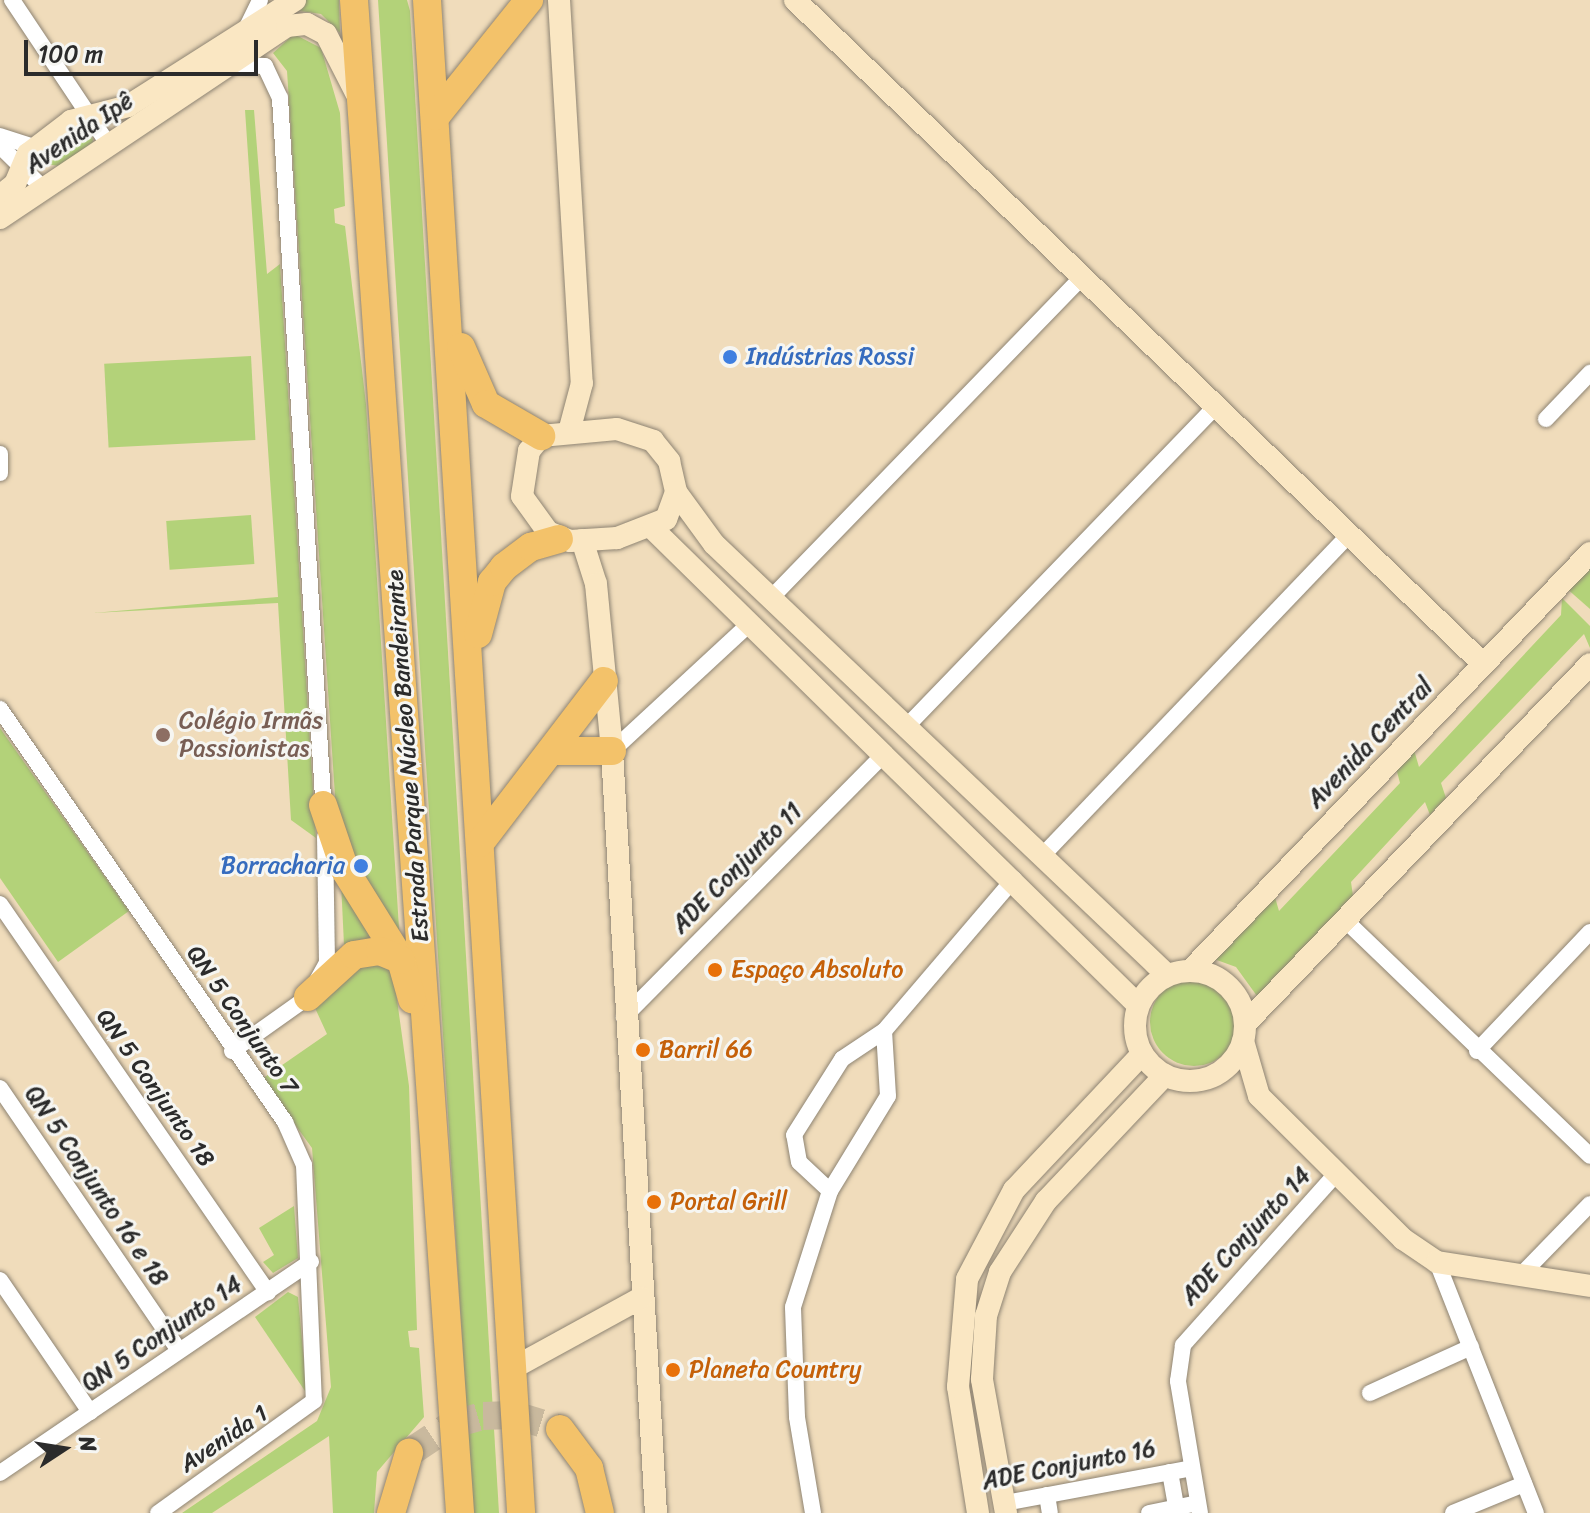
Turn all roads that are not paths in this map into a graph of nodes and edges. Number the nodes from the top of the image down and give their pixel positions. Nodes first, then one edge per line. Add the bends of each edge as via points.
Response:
1 (12, 0) edge
2 (260, 0) edge
3 (295, 0) edge
4 (354, 0) edge
5 (427, 0) edge
6 (529, 0) edge
7 (559, 0) edge
8 (795, 0) edge
9 (244, 33) junction
10 (222, 68) junction
11 (361, 104) junction
12 (436, 116) junction
13 (82, 118) junction
14 (0, 136) edge
15 (108, 144) junction
16 (0, 146) edge
17 (34, 147) junction
18 (21, 172) junction
19 (43, 188) junction
20 (0, 196) edge
21 (0, 218) edge
22 (1082, 277) junction
23 (448, 295) junction
24 (1590, 373) edge
25 (582, 383) junction
26 (1217, 405) junction
27 (1546, 419) dead end
28 (617, 429) junction
29 (569, 432) junction
30 (541, 436) junction
31 (0, 454) edge
32 (0, 473) edge
33 (676, 492) junction
34 (653, 529) junction
35 (1350, 534) junction
36 (617, 538) junction
37 (571, 539) junction
38 (714, 544) junction
39 (1590, 553) edge
40 (689, 563) junction
41 (596, 584) junction
42 (772, 597) junction
43 (749, 624) junction
44 (1482, 663) junction
45 (1590, 664) edge
46 (471, 675) junction
47 (604, 681) junction
48 (0, 709) edge
49 (908, 725) junction
50 (553, 751) junction
51 (612, 751) junction
52 (885, 753) junction
53 (323, 805) junction
54 (480, 843) junction
55 (1043, 855) junction
56 (1014, 879) junction
57 (1, 909) edge
58 (1105, 916) junction
59 (1345, 920) junction
60 (1590, 932) edge
61 (1079, 942) junction
62 (401, 960) junction
63 (1191, 970) junction
64 (1167, 975) junction
65 (308, 997) junction
66 (1138, 1005) junction
67 (623, 1018) junction
68 (884, 1031) junction
69 (1244, 1032) junction
70 (232, 1051) junction
71 (1477, 1051) junction
72 (1142, 1054) junction
73 (429, 1063) junction
74 (1165, 1075) junction
75 (1208, 1079) junction
76 (0, 1088) edge
77 (1259, 1096) junction
78 (1590, 1156) edge
79 (1333, 1177) junction
80 (830, 1191) junction
81 (1590, 1204) edge
82 (311, 1262) junction
83 (1437, 1262) junction
84 (1520, 1276) junction
85 (0, 1280) edge
86 (1590, 1286) edge
87 (268, 1293) junction
88 (641, 1298) junction
89 (1471, 1347) junction
90 (179, 1350) junction
91 (513, 1368) junction
92 (1370, 1393) dead end
93 (314, 1401) joint
94 (90, 1412) junction
95 (560, 1429) tunnel mouth
96 (409, 1453) tunnel mouth
97 (1192, 1468) junction
98 (1, 1470) edge
99 (1170, 1472) junction
100 (1524, 1484) junction
101 (1047, 1495) junction
102 (1176, 1507) junction
103 (1006, 1508) edge
104 (1199, 1508) edge
105 (970, 1512) edge
106 (158, 1513) edge
107 (391, 1513) edge
108 (460, 1513) edge
109 (521, 1513) edge
110 (600, 1513) edge
111 (656, 1513) edge
112 (813, 1513) edge
113 (1050, 1513) edge
114 (1149, 1513) edge
115 (1453, 1513) edge
116 (1536, 1513) edge

1 - 13 street via 72,86
2 - 9 street
3 - 9 street, Avenida Ipê
4 - 11 highway, Estrada Parque Núcleo Bandeirante
5 - 12 highway
6 - 12 highway
7 - 25 street
8 - 22 street
9 - 13 street, Avenida Ipê via 128,106
10 - 11 street, Avenida Ipê via 276,30 307,24 333,43
10 - 15 street, Avenida Ipê
10 - 53 street via 260,63 280,98
11 - 73 highway, Estrada Parque Núcleo Bandeirante
12 - 23 highway
13 - 15 street
13 - 17 street, Avenida Ipê
14 - 17 street
15 - 19 street, Avenida Ipê
16 - 18 street
17 - 18 street, Avenida Ipê
18 - 19 street
18 - 20 street, Avenida Ipê
19 - 21 street, Avenida Ipê
22 - 26 street
22 - 42 street
23 - 30 highway via 477,393 497,414
23 - 46 highway
24 - 27 street
25 - 28 street
25 - 29 street
26 - 35 street
26 - 49 street
28 - 29 street
28 - 33 street via 662,450
29 - 30 street
30 - 37 street via 523,467 522,496 537,524
31 - 32 street
33 - 34 street
33 - 38 street
34 - 36 street
34 - 40 street
35 - 44 street
35 - 55 street
36 - 37 street
36 - 41 street
37 - 41 street
37 - 46 highway via 516,555 492,582
38 - 40 street
38 - 42 street
39 - 44 street, Avenida Central
40 - 43 street
41 - 47 street
42 - 49 street
43 - 51 street
43 - 52 street
44 - 63 street, Avenida Central
45 - 59 street
46 - 54 highway
47 - 50 highway
47 - 51 street
48 - 70 street, QN 5 Conjunto 7
49 - 55 street
50 - 51 highway
50 - 54 highway
51 - 67 street
52 - 56 street
52 - 67 street, ADE Conjunto 11
53 - 62 highway via 345,870
53 - 65 street via 330,952
54 - 91 highway
55 - 58 street
56 - 61 street
56 - 68 street
57 - 87 street, QN 5 Conjunto 18
58 - 61 street
58 - 64 street
59 - 69 street
59 - 71 street
60 - 71 street
61 - 66 street
62 - 65 highway via 380,951 354,955
62 - 73 highway
63 - 64 street
63 - 69 street via 1222,980
64 - 66 street
65 - 70 street
66 - 72 street
67 - 88 street
68 - 80 street via 888,1096
68 - 80 street via 842,1059 794,1135 799,1162
69 - 75 street via 1224,1070
69 - 77 street
70 - 82 street, QN 5 Conjunto 7 via 297,1141
71 - 78 street
72 - 74 street
72 - 105 street via 1014,1190 967,1279 958,1387
73 - 108 highway, Estrada Parque Núcleo Bandeirante
74 - 75 street
74 - 103 street via 1046,1201 1000,1272 986,1316 982,1379
75 - 77 street
76 - 90 street, QN 5 Conjunto 16 e 18
77 - 79 street
79 - 83 street
79 - 97 street, ADE Conjunto 14 via 1183,1345 1178,1381
80 - 112 street via 793,1307 796,1403
81 - 84 street
82 - 87 street, QN 5 Conjunto 14
82 - 93 street, QN 5 Conjunto 7
83 - 84 street
83 - 89 street
84 - 86 street
85 - 94 street
87 - 90 street, QN 5 Conjunto 14
88 - 91 street
88 - 111 street
89 - 92 street
89 - 100 street
90 - 94 street, QN 5 Conjunto 14
91 - 109 highway
93 - 106 street, Avenida 1
94 - 98 street, QN 5 Conjunto 14
95 - 110 highway via 589,1468
96 - 107 highway
97 - 99 street, ADE Conjunto 16
97 - 104 street, ADE Conjunto 14
99 - 101 street, ADE Conjunto 16
99 - 102 street
100 - 115 street
100 - 116 street
101 - 103 street, ADE Conjunto 16
101 - 113 street
102 - 104 street
102 - 114 street
103 - 105 street, ADE Conjunto 16

